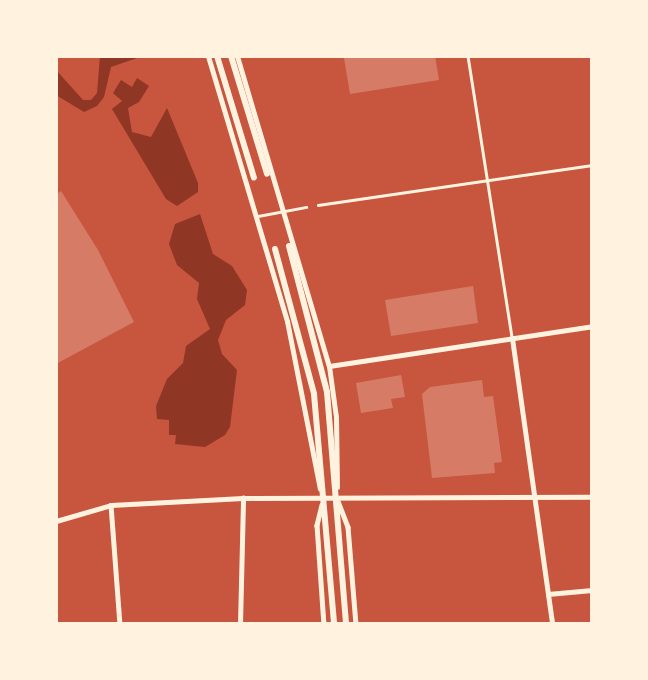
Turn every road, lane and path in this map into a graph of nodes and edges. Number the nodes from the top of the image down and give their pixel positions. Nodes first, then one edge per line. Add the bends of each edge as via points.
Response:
1 (208, 56) edge
2 (217, 56) edge
3 (231, 56) edge
4 (237, 56) edge
5 (468, 56) edge
6 (592, 165) edge
7 (267, 174) dead end
8 (254, 178) dead end
9 (485, 181) junction
10 (318, 205) dead end
11 (306, 207) dead end
12 (283, 210) junction
13 (255, 217) junction
14 (289, 246) dead end
15 (275, 249) dead end
16 (592, 326) edge
17 (512, 338) junction
18 (328, 366) junction
19 (592, 497) edge
20 (243, 498) junction
21 (537, 498) junction
22 (323, 500) junction
23 (338, 501) junction
24 (111, 505) junction
25 (56, 521) edge
26 (592, 590) edge
27 (548, 594) junction
28 (120, 624) edge
29 (240, 624) edge
30 (324, 624) edge
31 (334, 624) edge
32 (346, 624) edge
33 (356, 624) edge
34 (552, 624) edge

1 - 13 street
2 - 8 main road
3 - 7 main road
4 - 12 street
5 - 9 street
6 - 9 street
9 - 10 street
9 - 17 street
11 - 12 street
12 - 13 street
12 - 18 street
13 - 22 street via 298,365
14 - 23 main road via 327,391
15 - 22 main road via 314,394
16 - 17 street
17 - 18 street
17 - 21 street
18 - 23 street via 336,417
19 - 21 street
20 - 22 street
20 - 24 street
20 - 29 street
21 - 23 street
21 - 27 street
22 - 23 street
22 - 30 street via 317,525
22 - 31 main road
23 - 32 main road
23 - 33 street via 348,527
24 - 25 street
24 - 28 street
26 - 27 street
27 - 34 street

